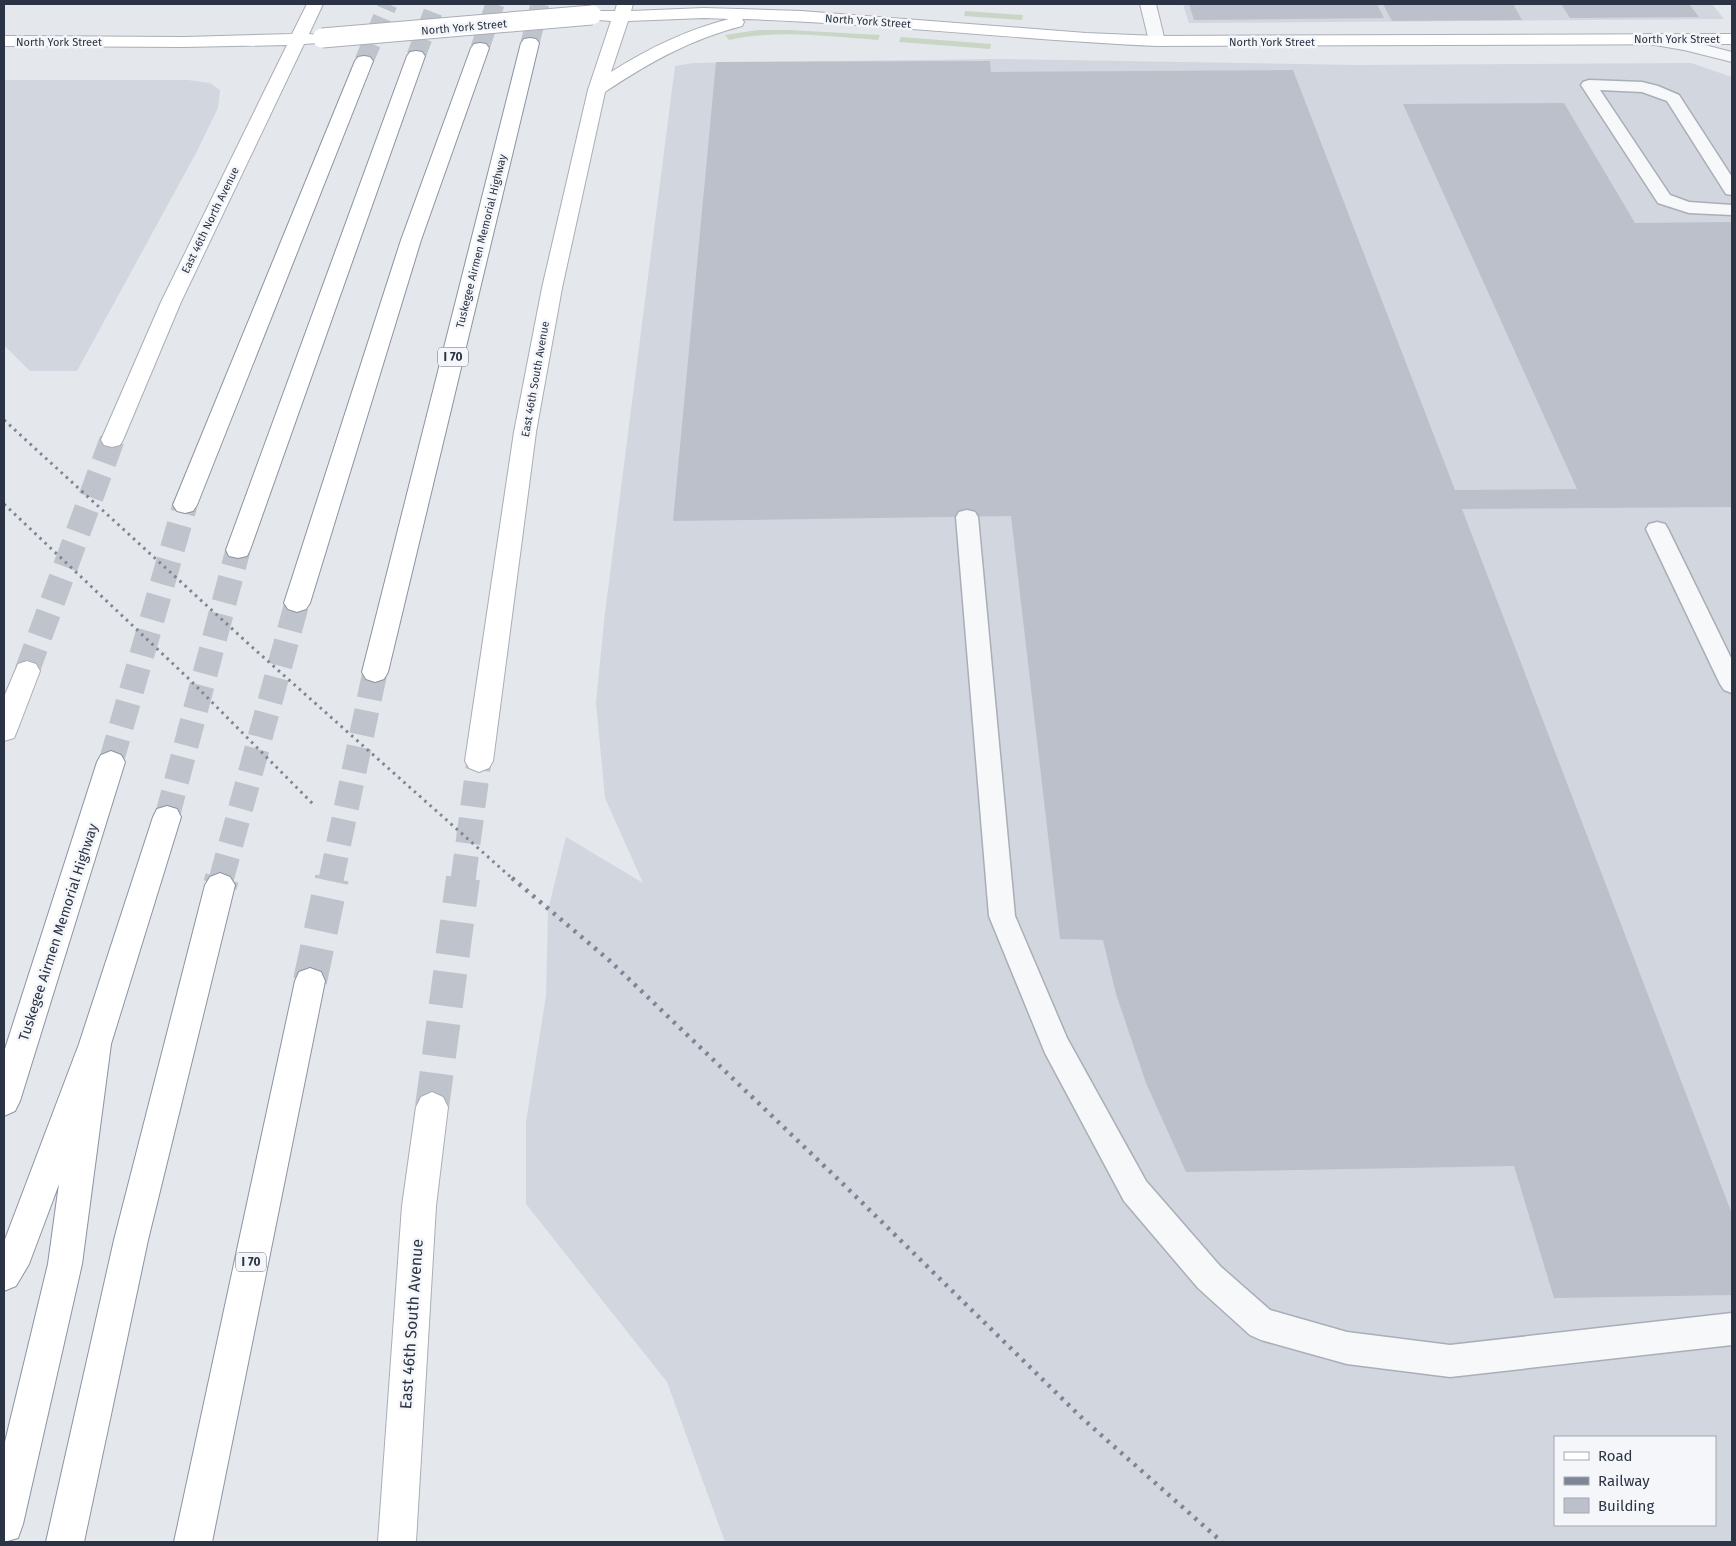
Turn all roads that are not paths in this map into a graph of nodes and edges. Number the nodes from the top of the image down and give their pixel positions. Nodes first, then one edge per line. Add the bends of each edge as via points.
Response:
1 (315, 4) edge
2 (1148, 4) edge
3 (624, 10) edge
4 (762, 16) junction
5 (1649, 39) junction
6 (1732, 39) edge
7 (297, 40) junction
8 (4, 42) edge
9 (530, 42) tunnel mouth
10 (1158, 42) junction
11 (480, 48) tunnel mouth
12 (416, 56) tunnel mouth
13 (1732, 57) edge
14 (364, 61) tunnel mouth
15 (597, 90) junction
16 (1732, 190) edge
17 (1732, 210) edge
18 (112, 440) tunnel mouth
19 (185, 505) tunnel mouth
20 (967, 517) dead end
21 (1657, 529) dead end
22 (238, 550) tunnel mouth
23 (297, 602) tunnel mouth
24 (27, 671) tunnel mouth
25 (375, 672) tunnel mouth
26 (1732, 684) edge
27 (4, 731) edge
28 (479, 761) tunnel mouth
29 (111, 762) tunnel mouth
30 (168, 817) tunnel mouth
31 (220, 885) tunnel mouth
32 (310, 981) tunnel mouth
33 (95, 1044) junction
34 (4, 1101) edge
35 (432, 1107) tunnel mouth
36 (4, 1274) edge
37 (1732, 1329) edge
38 (4, 1524) edge
39 (65, 1542) edge
40 (193, 1542) edge
41 (397, 1542) edge

1 - 7 main road, East 46th North Avenue
2 - 10 street
3 - 4 main road, North York Street
3 - 7 main road, North York Street, bridge
3 - 15 main road, East 46th South Avenue
4 - 10 main road, North York Street via 831,18
4 - 15 main road via 672,43
5 - 6 main road, North York Street
5 - 10 main road, North York Street
5 - 13 street
7 - 8 main road, North York Street
7 - 18 main road, East 46th North Avenue via 171,302
9 - 25 main road, Tuskegee Airmen Memorial Highway / I 70
11 - 23 main road via 412,240
12 - 22 main road
14 - 19 main road
15 - 28 main road, East 46th South Avenue via 552,288 525,432
16 - 17 lane via 1673,98 1658,89 1639,85 1589,85 1664,199 1698,210
20 - 37 lane via 1002,916 1055,1044 1136,1191 1209,1277 1261,1324 1347,1348 1450,1361
21 - 26 lane
24 - 27 main road
29 - 34 main road, Tuskegee Airmen Memorial Highway
30 - 33 main road
31 - 39 main road via 131,1240
32 - 40 main road, I 70
33 - 36 main road via 17,1252
33 - 38 main road via 64,1264
35 - 41 main road, East 46th South Avenue via 419,1206

